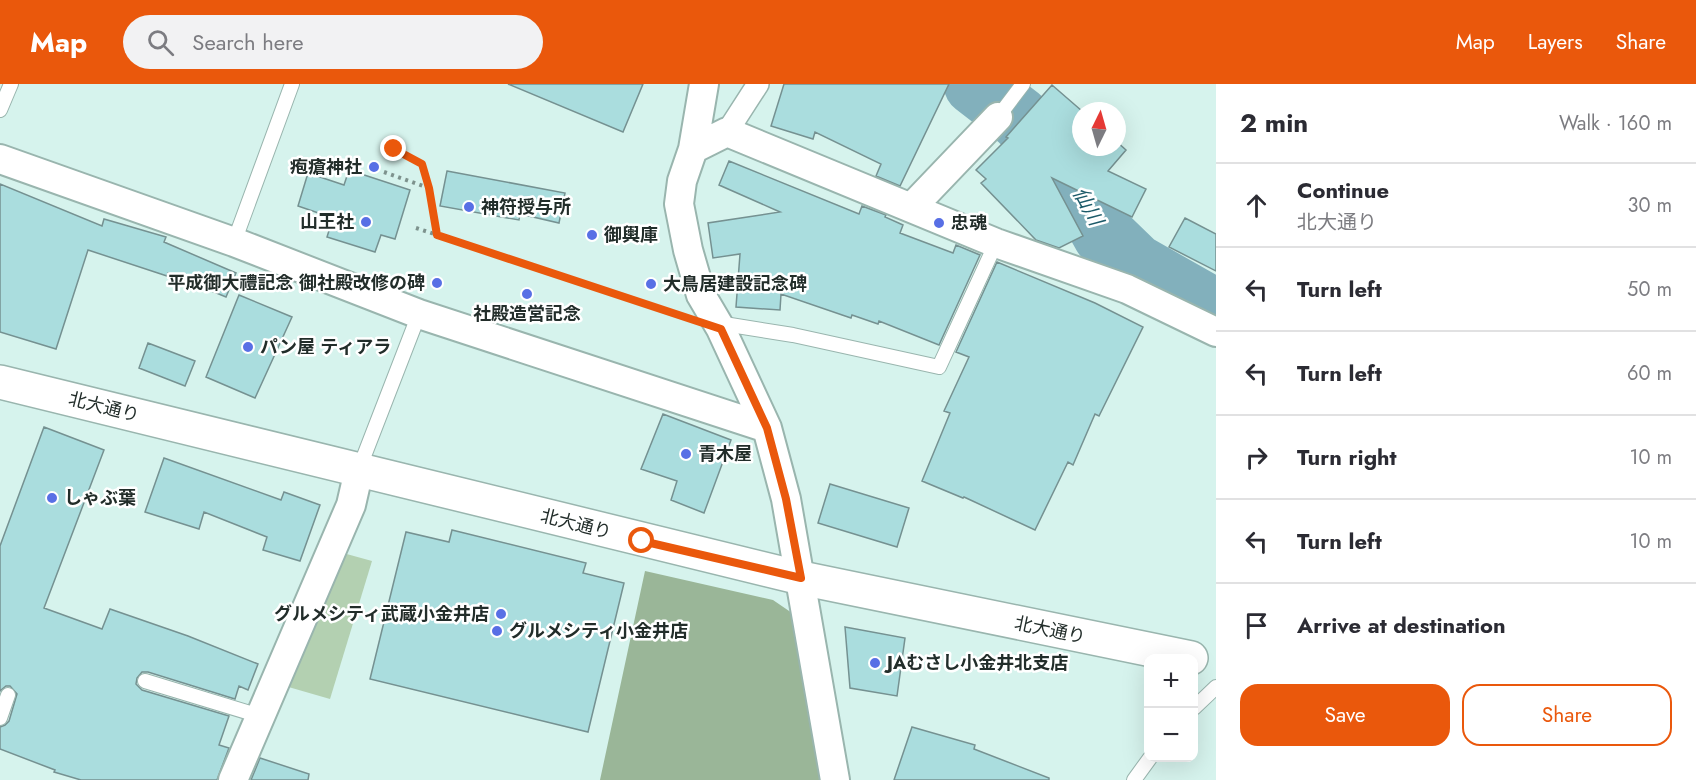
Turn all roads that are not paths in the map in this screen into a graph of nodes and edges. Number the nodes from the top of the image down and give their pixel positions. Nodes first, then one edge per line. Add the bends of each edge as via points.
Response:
1 (11, 84) edge
2 (292, 84) edge
3 (704, 84) edge
4 (758, 84) edge
5 (1023, 84) edge
6 (1005, 107) joint
7 (0, 110) edge
8 (727, 132) junction
9 (693, 149) junction
10 (0, 159) edge
11 (912, 207) junction
12 (234, 242) junction
13 (996, 243) junction
14 (419, 315) junction
15 (719, 326) junction
16 (1216, 332) edge
17 (0, 382) edge
18 (767, 428) junction
19 (359, 470) junction
20 (801, 578) junction
21 (1168, 654) edge
22 (1198, 660) edge
23 (1216, 664) edge
24 (145, 681) dead end
25 (1216, 687) edge
26 (8, 694) dead end
27 (1198, 704) edge
28 (260, 716) junction
29 (0, 718) edge
30 (1147, 762) edge
31 (232, 780) edge
32 (835, 780) edge
33 (1134, 780) edge

1 - 7 lane
2 - 12 lane
3 - 9 street
4 - 8 street
5 - 6 lane
6 - 11 street
8 - 9 street
8 - 11 street
9 - 15 street via 682,181 680,204 701,295
10 - 12 street
11 - 13 street
12 - 14 street
13 - 15 lane via 939,367 793,335
13 - 16 street via 1127,289
14 - 18 street
14 - 19 lane
15 - 18 street
17 - 19 street, 北大通り
18 - 20 street
19 - 20 street, 北大通り
19 - 28 street via 351,505
20 - 21 street, 北大通り
20 - 32 street
22 - 23 street, 北大通り
24 - 28 lane
25 - 27 lane
26 - 29 lane
28 - 31 street
30 - 33 lane

